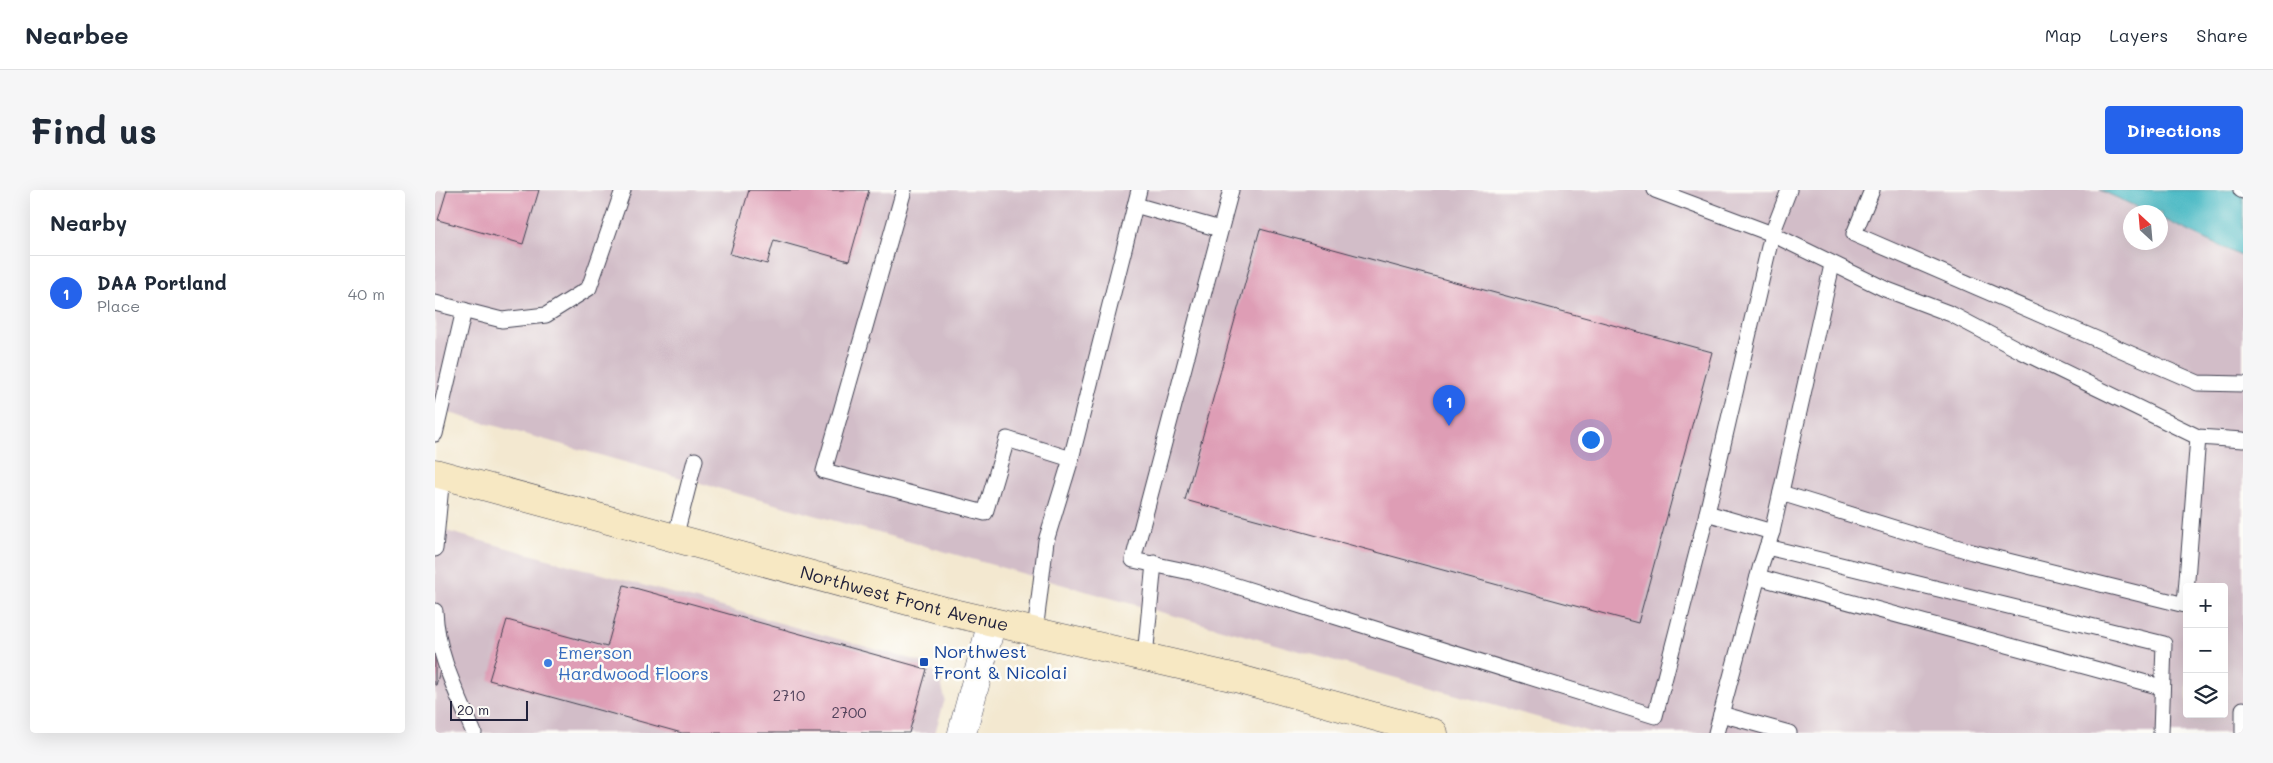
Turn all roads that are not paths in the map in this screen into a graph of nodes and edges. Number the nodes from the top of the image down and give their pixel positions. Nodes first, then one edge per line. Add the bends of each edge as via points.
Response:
1 (623, 190) edge
2 (904, 190) edge
3 (1139, 190) edge
4 (1231, 190) edge
5 (1655, 190) edge
6 (1789, 190) edge
7 (1872, 190) edge
8 (1135, 205) junction
9 (1220, 229) junction
10 (1772, 234) junction
11 (1832, 265) junction
12 (435, 303) edge
13 (464, 310) junction
14 (2243, 384) edge
15 (435, 434) edge
16 (2197, 437) junction
17 (2243, 440) edge
18 (1071, 459) junction
19 (695, 460) dead end
20 (438, 474) edge
21 (1781, 493) junction
22 (1707, 513) junction
23 (1772, 532) junction
24 (675, 538) junction
25 (1767, 547) junction
26 (435, 549) edge
27 (1154, 564) junction
28 (1758, 577) junction
29 (435, 611) edge
30 (992, 622) junction
31 (1035, 632) junction
32 (1145, 657) junction
33 (2161, 687) junction
34 (2243, 709) edge
35 (1721, 714) junction
36 (1422, 731) edge
37 (474, 733) edge
38 (962, 733) edge
39 (1716, 733) edge
40 (1789, 733) edge
41 (2161, 733) edge
42 (2243, 733) edge

1 - 13 lane via 589,288 546,315 503,320
2 - 18 lane via 824,471 985,513 1007,439
3 - 8 lane
4 - 9 lane
5 - 10 lane
6 - 10 lane
7 - 14 lane via 1854,234 2198,383
8 - 9 lane
8 - 18 lane
9 - 27 lane via 1133,560
10 - 11 lane
10 - 22 lane
11 - 16 lane via 1951,314
11 - 21 lane
12 - 13 lane
13 - 15 lane
16 - 17 lane
16 - 21 lane via 2185,605 1972,552
18 - 31 lane via 1046,541
19 - 24 lane
20 - 24 main road, Northwest Front Avenue
20 - 26 lane
21 - 23 lane
22 - 23 lane
22 - 27 lane via 1655,716 1195,573
23 - 25 lane
24 - 30 main road, Northwest Front Avenue
25 - 28 lane
25 - 33 lane via 2164,644
27 - 32 lane
28 - 33 lane
28 - 35 lane
29 - 37 lane via 442,654 452,686
30 - 31 main road, Northwest Front Avenue
30 - 38 street
31 - 32 main road, Northwest Front Avenue
32 - 36 main road, Northwest Front Avenue via 1236,678
33 - 41 lane
34 - 42 lane
35 - 39 lane
35 - 40 lane

